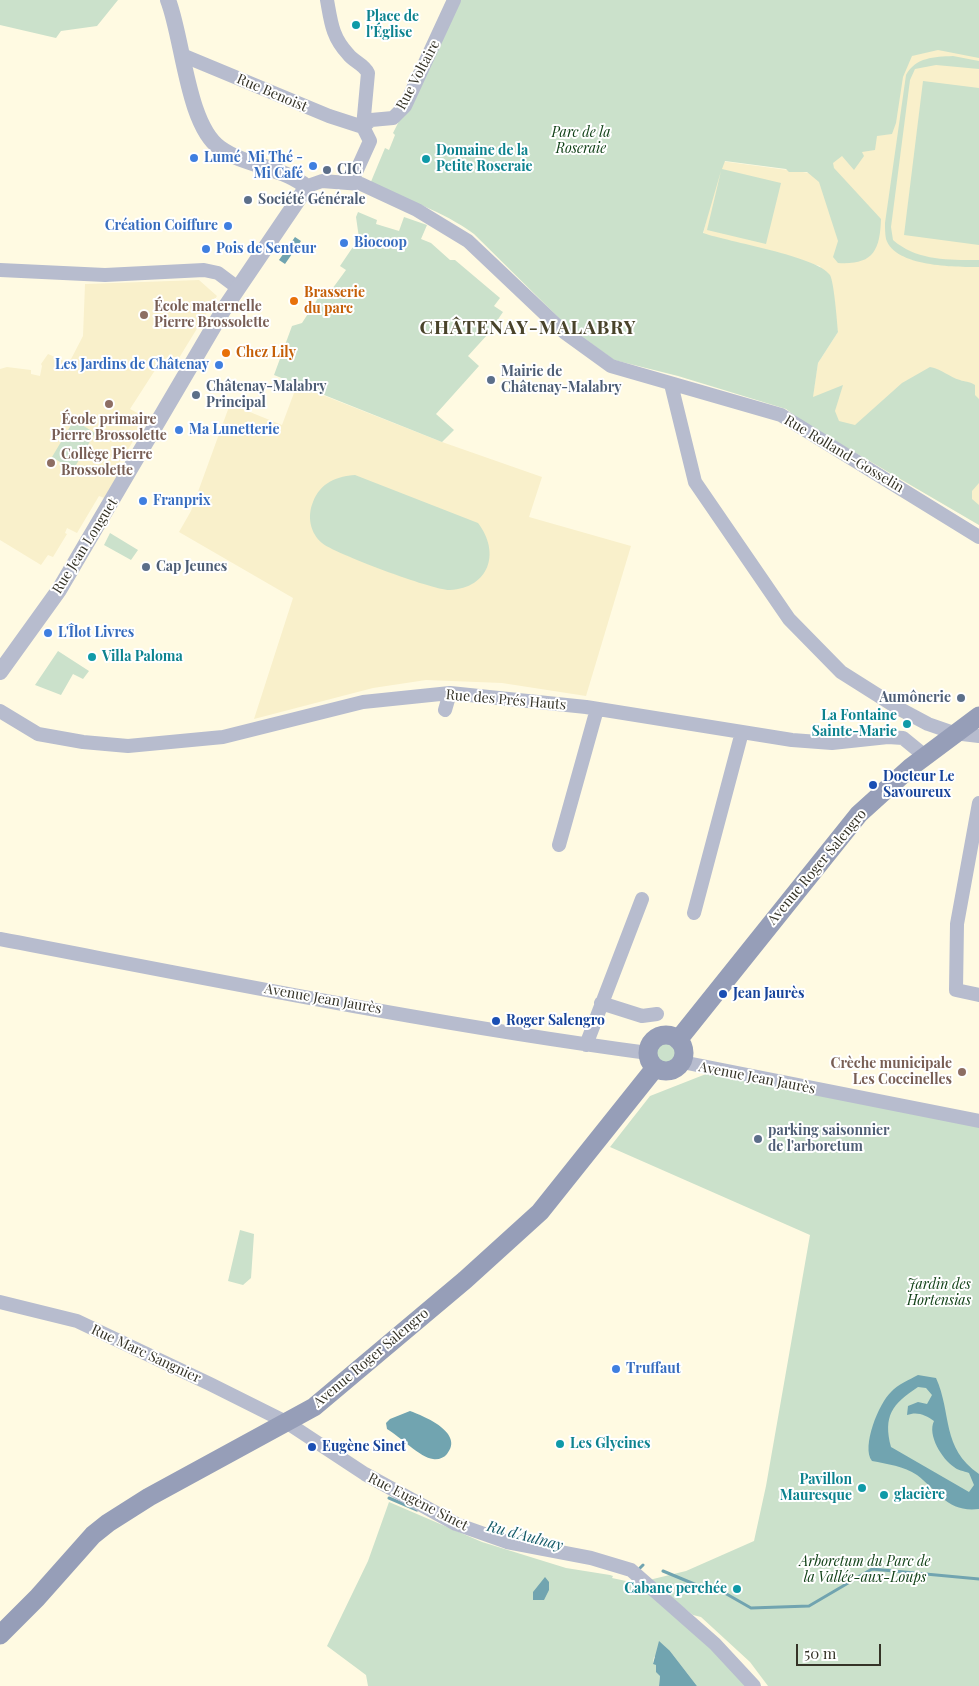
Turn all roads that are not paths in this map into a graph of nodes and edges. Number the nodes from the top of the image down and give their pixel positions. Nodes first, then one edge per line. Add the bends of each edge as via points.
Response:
1 (327, 0) edge
2 (454, 0) edge
3 (171, 4) edge
4 (182, 55) junction
5 (363, 127) junction
6 (351, 182) junction
7 (305, 187) junction
8 (0, 270) edge
9 (238, 288) junction
10 (671, 384) junction
11 (979, 537) edge
12 (0, 672) edge
13 (450, 693) junction
14 (597, 709) junction
15 (446, 710) dead end
16 (0, 711) edge
17 (979, 716) edge
18 (742, 732) junction
19 (954, 733) junction
20 (979, 736) edge
21 (925, 756) junction
22 (979, 803) edge
23 (559, 845) dead end
24 (642, 900) dead end
25 (694, 913) dead end
26 (0, 939) edge
27 (979, 994) edge
28 (601, 1003) junction
29 (657, 1014) dead end
30 (678, 1040) junction
31 (586, 1045) junction
32 (651, 1061) junction
33 (682, 1062) junction
34 (979, 1121) edge
35 (0, 1302) edge
36 (286, 1422) junction
37 (0, 1635) edge
38 (754, 1686) edge

1 - 5 street via 334,36 368,73
2 - 5 street, Rue Voltaire via 404,106 394,118 371,120
3 - 4 street
4 - 5 street, Rue Benoist via 328,116
4 - 7 street via 202,129 208,138 237,158 291,176
5 - 6 street via 370,141
6 - 7 street, Rue Rolland-Gosselin via 322,181
6 - 10 street, Rue Rolland-Gosselin via 417,210 468,241 564,332 612,366
7 - 9 street, Rue Jean Longuet
8 - 9 street via 105,275 204,270 218,273
9 - 12 street, Rue Jean Longuet via 59,590
10 - 11 street, Rue Rolland-Gosselin via 781,415
10 - 19 street via 695,482 789,619 841,672 898,708
13 - 14 street, Rue des Prés Hauts
13 - 15 street
13 - 16 street, Rue des Prés Hauts via 363,702 223,737 128,746 38,734
14 - 18 street, Rue des Prés Hauts
14 - 23 street
17 - 19 main road, Avenue Roger Salengro
18 - 21 street, Rue des Prés Hauts via 832,743 903,738
18 - 25 street
19 - 20 street
19 - 21 main road, Avenue Roger Salengro
21 - 30 main road, Avenue Roger Salengro via 859,814
22 - 27 street via 957,924 956,990
24 - 28 street
26 - 31 street, Avenue Jean Jaurès
28 - 29 street via 642,1016
28 - 31 street
30 - 32 main road via 672,1036 659,1036 649,1046
30 - 33 main road via 684,1054
31 - 32 street, Avenue Jean Jaurès
32 - 33 main road via 670,1071
32 - 36 main road, Avenue Roger Salengro via 540,1212 319,1404
33 - 34 street, Avenue Jean Jaurès
35 - 36 street, Rue Marc Sangnier via 77,1321
36 - 37 main road, Avenue Roger Salengro via 108,1523
36 - 38 street, Rue Eugène Sinet via 365,1474 456,1524 507,1542 608,1562 631,1570 715,1644

